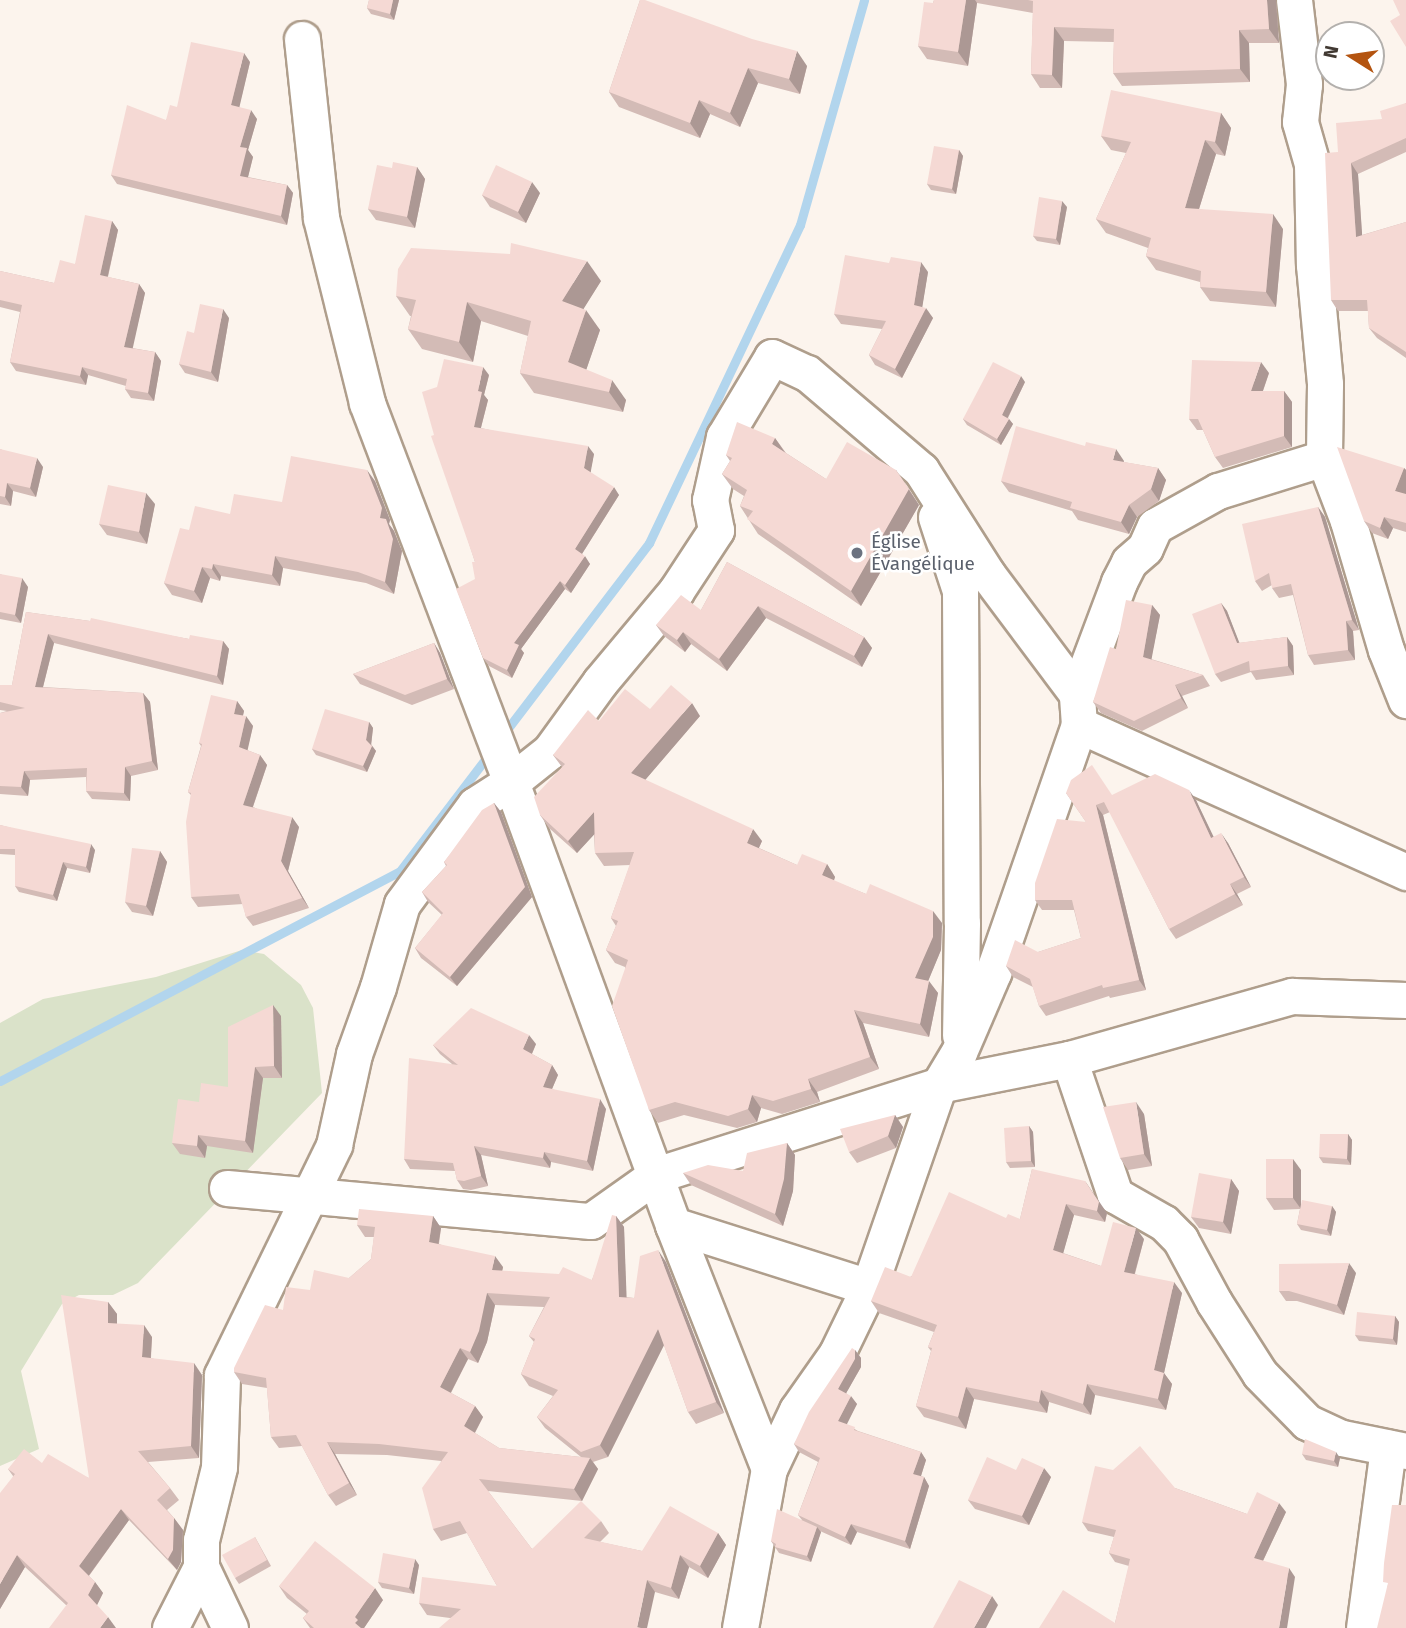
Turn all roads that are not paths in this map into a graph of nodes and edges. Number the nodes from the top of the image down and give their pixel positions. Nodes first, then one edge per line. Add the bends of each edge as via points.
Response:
1 (1294, 0) edge
2 (302, 39) dead end
3 (1324, 458) junction
4 (921, 470) junction
5 (1406, 700) edge
6 (1078, 710) junction
7 (511, 782) junction
8 (1406, 872) edge
9 (1406, 1000) edge
10 (959, 1052) junction
11 (1069, 1059) junction
12 (939, 1085) junction
13 (656, 1175) junction
14 (227, 1188) dead end
15 (311, 1196) junction
16 (673, 1225) junction
17 (869, 1287) junction
18 (1397, 1450) edge
19 (769, 1469) junction
20 (201, 1567) junction
21 (170, 1628) edge
22 (230, 1628) edge
23 (740, 1628) edge
24 (1364, 1628) edge

1 - 3 street via 1304,84 1300,122 1312,164 1314,265 1325,384
2 - 7 street via 321,218 367,403
3 - 5 street
3 - 6 street via 1218,491 1155,526 1119,582
4 - 6 street
4 - 7 street via 807,373 772,357 724,438 710,500 716,530 676,591 550,751
4 - 10 street via 960,591
6 - 8 street
6 - 10 street via 993,973
7 - 13 street
7 - 15 street via 475,805 402,904 354,1054 334,1145
9 - 11 street via 1292,996
10 - 12 street
11 - 12 street
11 - 18 street via 1115,1195 1164,1223 1180,1239 1260,1374 1307,1422 1342,1438
12 - 13 street
12 - 17 street
13 - 15 street via 591,1221
13 - 16 street
14 - 15 street
15 - 20 street via 222,1375 219,1467 201,1540
16 - 17 street
16 - 19 street
17 - 19 street via 836,1353 797,1410
18 - 24 street
19 - 23 street
20 - 21 street
20 - 22 street

